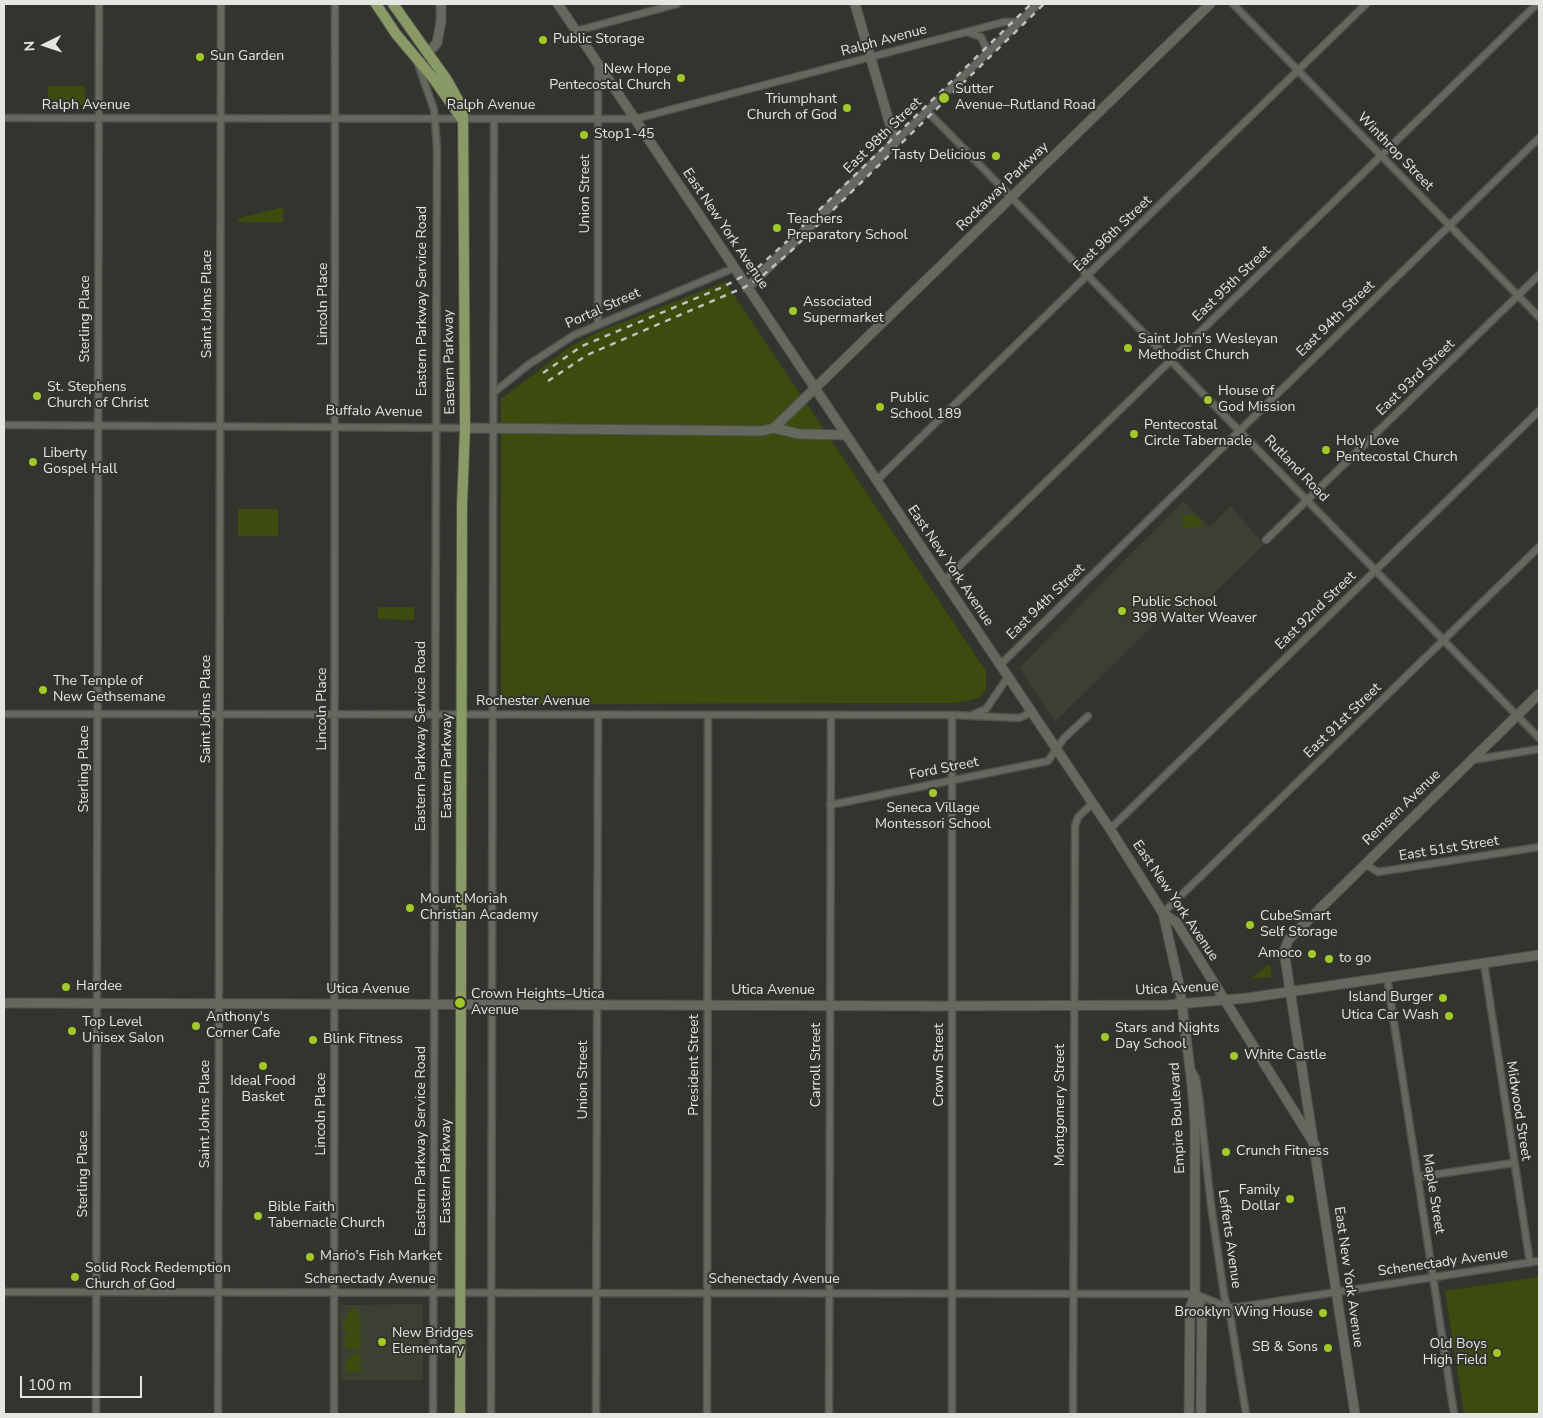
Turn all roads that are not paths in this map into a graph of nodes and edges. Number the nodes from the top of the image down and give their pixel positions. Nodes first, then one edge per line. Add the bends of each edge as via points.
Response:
1 (99, 4) edge
2 (221, 4) edge
3 (335, 4) edge
4 (376, 4) edge
5 (393, 4) edge
6 (441, 4) edge
7 (558, 4) edge
8 (677, 4) edge
9 (856, 4) edge
10 (1038, 4) edge
11 (1210, 4) edge
12 (1233, 4) edge
13 (1366, 4) edge
14 (1537, 4) edge
15 (1019, 22) junction
16 (576, 31) junction
17 (966, 32) junction
18 (988, 52) junction
19 (428, 54) junction
20 (870, 58) junction
21 (417, 60) junction
22 (598, 65) junction
23 (1298, 70) junction
24 (928, 112) junction
25 (4, 118) edge
26 (99, 118) junction
27 (220, 118) junction
28 (336, 118) junction
29 (434, 118) junction
30 (462, 119) junction
31 (494, 119) junction
32 (598, 119) junction
33 (635, 119) junction
34 (1539, 138) edge
35 (895, 142) junction
36 (1382, 156) junction
37 (1013, 196) junction
38 (1450, 226) junction
39 (734, 268) junction
40 (1089, 275) junction
41 (1539, 275) edge
42 (747, 288) junction
43 (1518, 295) junction
44 (1539, 317) edge
45 (598, 323) junction
46 (1172, 360) junction
47 (815, 389) junction
48 (493, 393) junction
49 (1539, 411) edge
50 (4, 425) edge
51 (98, 425) junction
52 (220, 426) junction
53 (336, 426) junction
54 (435, 427) junction
55 (465, 428) junction
56 (493, 428) junction
57 (774, 428) junction
58 (1241, 430) junction
59 (846, 435) junction
60 (877, 480) junction
61 (1309, 500) junction
62 (1266, 540) dead end
63 (1539, 547) edge
64 (1377, 569) junction
65 (944, 582) junction
66 (1445, 639) junction
67 (1000, 664) junction
68 (1008, 677) junction
69 (1539, 694) edge
70 (1032, 712) junction
71 (4, 714) edge
72 (98, 714) junction
73 (220, 714) junction
74 (335, 714) junction
75 (434, 715) junction
76 (462, 715) junction
77 (492, 715) junction
78 (598, 715) junction
79 (831, 715) junction
80 (952, 715) junction
81 (1518, 715) junction
82 (708, 716) junction
83 (972, 716) junction
84 (1088, 716) dead end
85 (1539, 738) edge
86 (1056, 749) junction
87 (1539, 749) edge
88 (1471, 760) junction
89 (952, 780) junction
90 (1092, 803) junction
91 (830, 805) junction
92 (1110, 828) junction
93 (1539, 848) edge
94 (1365, 864) junction
95 (1163, 913) junction
96 (1286, 944) joint
97 (1539, 955) edge
98 (1484, 963) junction
99 (1387, 977) junction
100 (1290, 991) junction
101 (1223, 1000) junction
102 (4, 1003) edge
103 (97, 1003) junction
104 (219, 1003) junction
105 (335, 1004) junction
106 (435, 1004) junction
107 (462, 1004) junction
108 (492, 1004) junction
109 (597, 1004) junction
110 (708, 1004) junction
111 (1181, 1004) junction
112 (830, 1005) junction
113 (1074, 1005) junction
114 (952, 1006) junction
115 (1190, 1068) junction
116 (1315, 1145) junction
117 (1513, 1163) junction
118 (1418, 1177) junction
119 (1539, 1261) edge
120 (1530, 1263) junction
121 (1433, 1277) junction
122 (4, 1292) edge
123 (96, 1292) junction
124 (219, 1292) junction
125 (334, 1292) junction
126 (433, 1292) junction
127 (461, 1292) junction
128 (491, 1292) junction
129 (1336, 1292) junction
130 (596, 1293) junction
131 (707, 1293) junction
132 (829, 1293) junction
133 (952, 1293) junction
134 (1073, 1293) junction
135 (1196, 1294) junction
136 (1228, 1307) junction
137 (96, 1414) edge
138 (218, 1414) edge
139 (334, 1414) edge
140 (433, 1414) edge
141 (460, 1414) edge
142 (491, 1414) edge
143 (596, 1414) edge
144 (707, 1414) edge
145 (829, 1414) edge
146 (952, 1414) edge
147 (1073, 1414) edge
148 (1189, 1414) edge
149 (1201, 1414) edge
150 (1246, 1414) edge
151 (1355, 1414) edge
152 (1454, 1414) edge

1 - 26 street, Sterling Place
2 - 27 street, Saint Johns Place
3 - 28 street, Lincoln Place
4 - 21 main road
5 - 19 main road, Eastern Parkway
6 - 19 main road via 437,44
7 - 16 main road, East New York Avenue
8 - 16 street
9 - 20 main road
10 - 15 street, East 98th Street
11 - 37 main road, Rockaway Parkway
12 - 23 street, Winthrop Street
13 - 23 street, East 96th Street
14 - 36 street, East 95th Street
15 - 17 street, Ralph Avenue via 1004,22
15 - 18 street, East 98th Street
16 - 22 main road, East New York Avenue
17 - 18 street via 982,37
17 - 20 street, Ralph Avenue
18 - 24 street, East 98th Street
19 - 30 main road, Eastern Parkway via 457,96 463,109
20 - 33 street, Ralph Avenue
20 - 35 main road
21 - 29 street, Eastern Parkway Service Road
21 - 30 main road
22 - 32 street, Union Street
22 - 33 main road, East New York Avenue
23 - 36 street, Winthrop Street
23 - 40 street, East 96th Street
24 - 35 street, East 98th Street
24 - 37 street, Rutland Road
25 - 26 street, Ralph Avenue
26 - 27 street, Ralph Avenue
26 - 51 street, Sterling Place
27 - 28 street, Ralph Avenue
27 - 52 street, Saint Johns Place
28 - 29 street, Ralph Avenue
28 - 53 street, Lincoln Place
29 - 30 street, Ralph Avenue
29 - 54 street, Eastern Parkway Service Road via 437,148
30 - 31 street, Ralph Avenue
30 - 55 main road, Eastern Parkway
31 - 32 street, Ralph Avenue
31 - 48 street
32 - 33 street, Ralph Avenue
32 - 45 street, Union Street
33 - 39 main road, East New York Avenue
34 - 38 street, East 94th Street
35 - 42 main road, East 98th Street
36 - 38 street, Winthrop Street
36 - 46 street, East 95th Street
37 - 40 street, Rutland Road
37 - 47 main road, Rockaway Parkway
38 - 43 street, Winthrop Street
38 - 58 street, East 94th Street
39 - 42 main road, East New York Avenue
39 - 45 street, Portal Street
40 - 46 street, Rutland Road
40 - 60 street, East 96th Street
41 - 43 street, East 93rd Street
42 - 47 main road, East New York Avenue
43 - 44 street, Winthrop Street
43 - 61 street, East 93rd Street
45 - 48 street, Portal Street via 548,352
46 - 58 street, Rutland Road
46 - 65 street, East 95th Street
47 - 57 main road
47 - 59 main road, East New York Avenue
48 - 56 street
49 - 64 street, East 92nd Street
50 - 51 street, Buffalo Avenue
51 - 52 street, Buffalo Avenue
51 - 72 street, Sterling Place
52 - 53 street, Buffalo Avenue
52 - 73 street, Saint Johns Place
53 - 54 street, Buffalo Avenue
53 - 74 street, Lincoln Place
54 - 55 street, Buffalo Avenue
54 - 75 street, Eastern Parkway Service Road
55 - 56 main road, Buffalo Avenue
55 - 76 main road, Eastern Parkway
56 - 57 main road, Buffalo Avenue via 762,431
56 - 77 street
57 - 59 main road, Buffalo Avenue via 799,434
58 - 61 street, Rutland Road
58 - 67 street, East 94th Street
59 - 60 main road, East New York Avenue
60 - 65 main road, East New York Avenue
61 - 62 street, East 93rd Street
61 - 64 street, Rutland Road
63 - 66 street, East 91st Street
64 - 66 street, Rutland Road
64 - 92 street, East 92nd Street
65 - 67 main road, East New York Avenue
66 - 81 street, Rutland Road
66 - 95 street, East 91st Street
67 - 68 main road, East New York Avenue
68 - 70 main road, East New York Avenue
68 - 83 street via 986,708
69 - 81 main road, Remsen Avenue
70 - 83 street, Rochester Avenue via 1019,718
70 - 86 main road, East New York Avenue
71 - 72 street, Rochester Avenue
72 - 73 street, Rochester Avenue
72 - 103 street, Sterling Place
73 - 74 street, Rochester Avenue
73 - 104 street, Saint Johns Place
74 - 75 street, Rochester Avenue
74 - 105 street, Lincoln Place
75 - 76 street, Rochester Avenue
75 - 106 street, Eastern Parkway Service Road
76 - 77 street, Rochester Avenue
76 - 107 main road, Eastern Parkway
77 - 78 street, Rochester Avenue
77 - 108 street
78 - 82 street, Rochester Avenue
78 - 109 street, Union Street
79 - 80 street, Rochester Avenue
79 - 82 street, Rochester Avenue
79 - 91 street, Carroll Street
80 - 83 street, Rochester Avenue
80 - 89 street, Crown Street
81 - 85 street, Rutland Road
81 - 88 main road, Remsen Avenue
82 - 110 street, President Street
84 - 86 street
86 - 89 street, Ford Street via 1048,761
86 - 90 main road, East New York Avenue
87 - 88 street
88 - 94 main road, Remsen Avenue
89 - 91 street, Ford Street
89 - 114 street, Crown Street
90 - 92 main road, East New York Avenue
90 - 113 street, Montgomery Street via 1074,826
91 - 112 street, Carroll Street
92 - 95 main road, East New York Avenue
93 - 94 street, East 51st Street via 1378,872
94 - 96 main road, Remsen Avenue
95 - 101 main road, East New York Avenue via 1176,922
95 - 111 main road, Empire Boulevard
96 - 100 main road, East New York Avenue
97 - 98 main road, Utica Avenue
98 - 99 main road, Utica Avenue
98 - 117 street, Midwood Street
99 - 100 main road, Utica Avenue
99 - 118 street, Maple Street
100 - 101 main road, Utica Avenue
100 - 116 main road, East New York Avenue
101 - 111 main road, Utica Avenue
101 - 116 main road, East New York Avenue
102 - 103 main road, Utica Avenue
103 - 104 main road, Utica Avenue
103 - 123 street, Sterling Place
104 - 105 main road, Utica Avenue
104 - 124 street, Saint Johns Place
105 - 106 main road, Utica Avenue
105 - 125 street, Lincoln Place
106 - 107 main road, Utica Avenue
106 - 126 street, Eastern Parkway Service Road
107 - 108 main road, Utica Avenue
107 - 127 main road, Eastern Parkway
108 - 109 main road, Utica Avenue
108 - 128 street
109 - 110 main road, Utica Avenue
109 - 130 street, Union Street
110 - 112 main road, Utica Avenue
110 - 131 street, President Street
111 - 113 main road, Utica Avenue
111 - 115 main road, Empire Boulevard
112 - 114 main road, Utica Avenue
112 - 132 street, Carroll Street
113 - 114 main road, Utica Avenue
113 - 134 street, Montgomery Street
114 - 133 street, Crown Street
115 - 135 main road, Empire Boulevard via 1195,1123
115 - 136 street, Lefferts Avenue via 1196,1078 1199,1096 1211,1204
116 - 129 main road, East New York Avenue
117 - 118 street
117 - 120 street, Midwood Street
118 - 121 street, Maple Street
119 - 120 street, Schenectady Avenue
120 - 121 street, Schenectady Avenue
121 - 129 street, Schenectady Avenue
121 - 152 street, Maple Street
122 - 123 street, Schenectady Avenue
123 - 124 street, Schenectady Avenue
123 - 137 street, Sterling Place
124 - 125 street, Schenectady Avenue
124 - 138 street, Saint Johns Place
125 - 126 street, Schenectady Avenue
125 - 139 street, Lincoln Place
126 - 127 street, Schenectady Avenue
126 - 140 street, Eastern Parkway Service Road
127 - 128 street, Schenectady Avenue
127 - 141 main road, Eastern Parkway
128 - 130 street, Schenectady Avenue
128 - 142 street
129 - 136 street, Schenectady Avenue
129 - 151 main road, East New York Avenue
130 - 131 street, Schenectady Avenue
130 - 143 street, Union Street
131 - 132 street, Schenectady Avenue
131 - 144 street, President Street
132 - 133 street, Schenectady Avenue
132 - 145 street, Carroll Street
133 - 134 street, Schenectady Avenue
133 - 146 street, Crown Street
134 - 135 street, Schenectady Avenue
134 - 147 street, Montgomery Street
135 - 136 street, Schenectady Avenue
135 - 148 main road, Empire Boulevard via 1190,1309
135 - 149 main road, Empire Boulevard via 1202,1307
136 - 150 street, Lefferts Avenue

